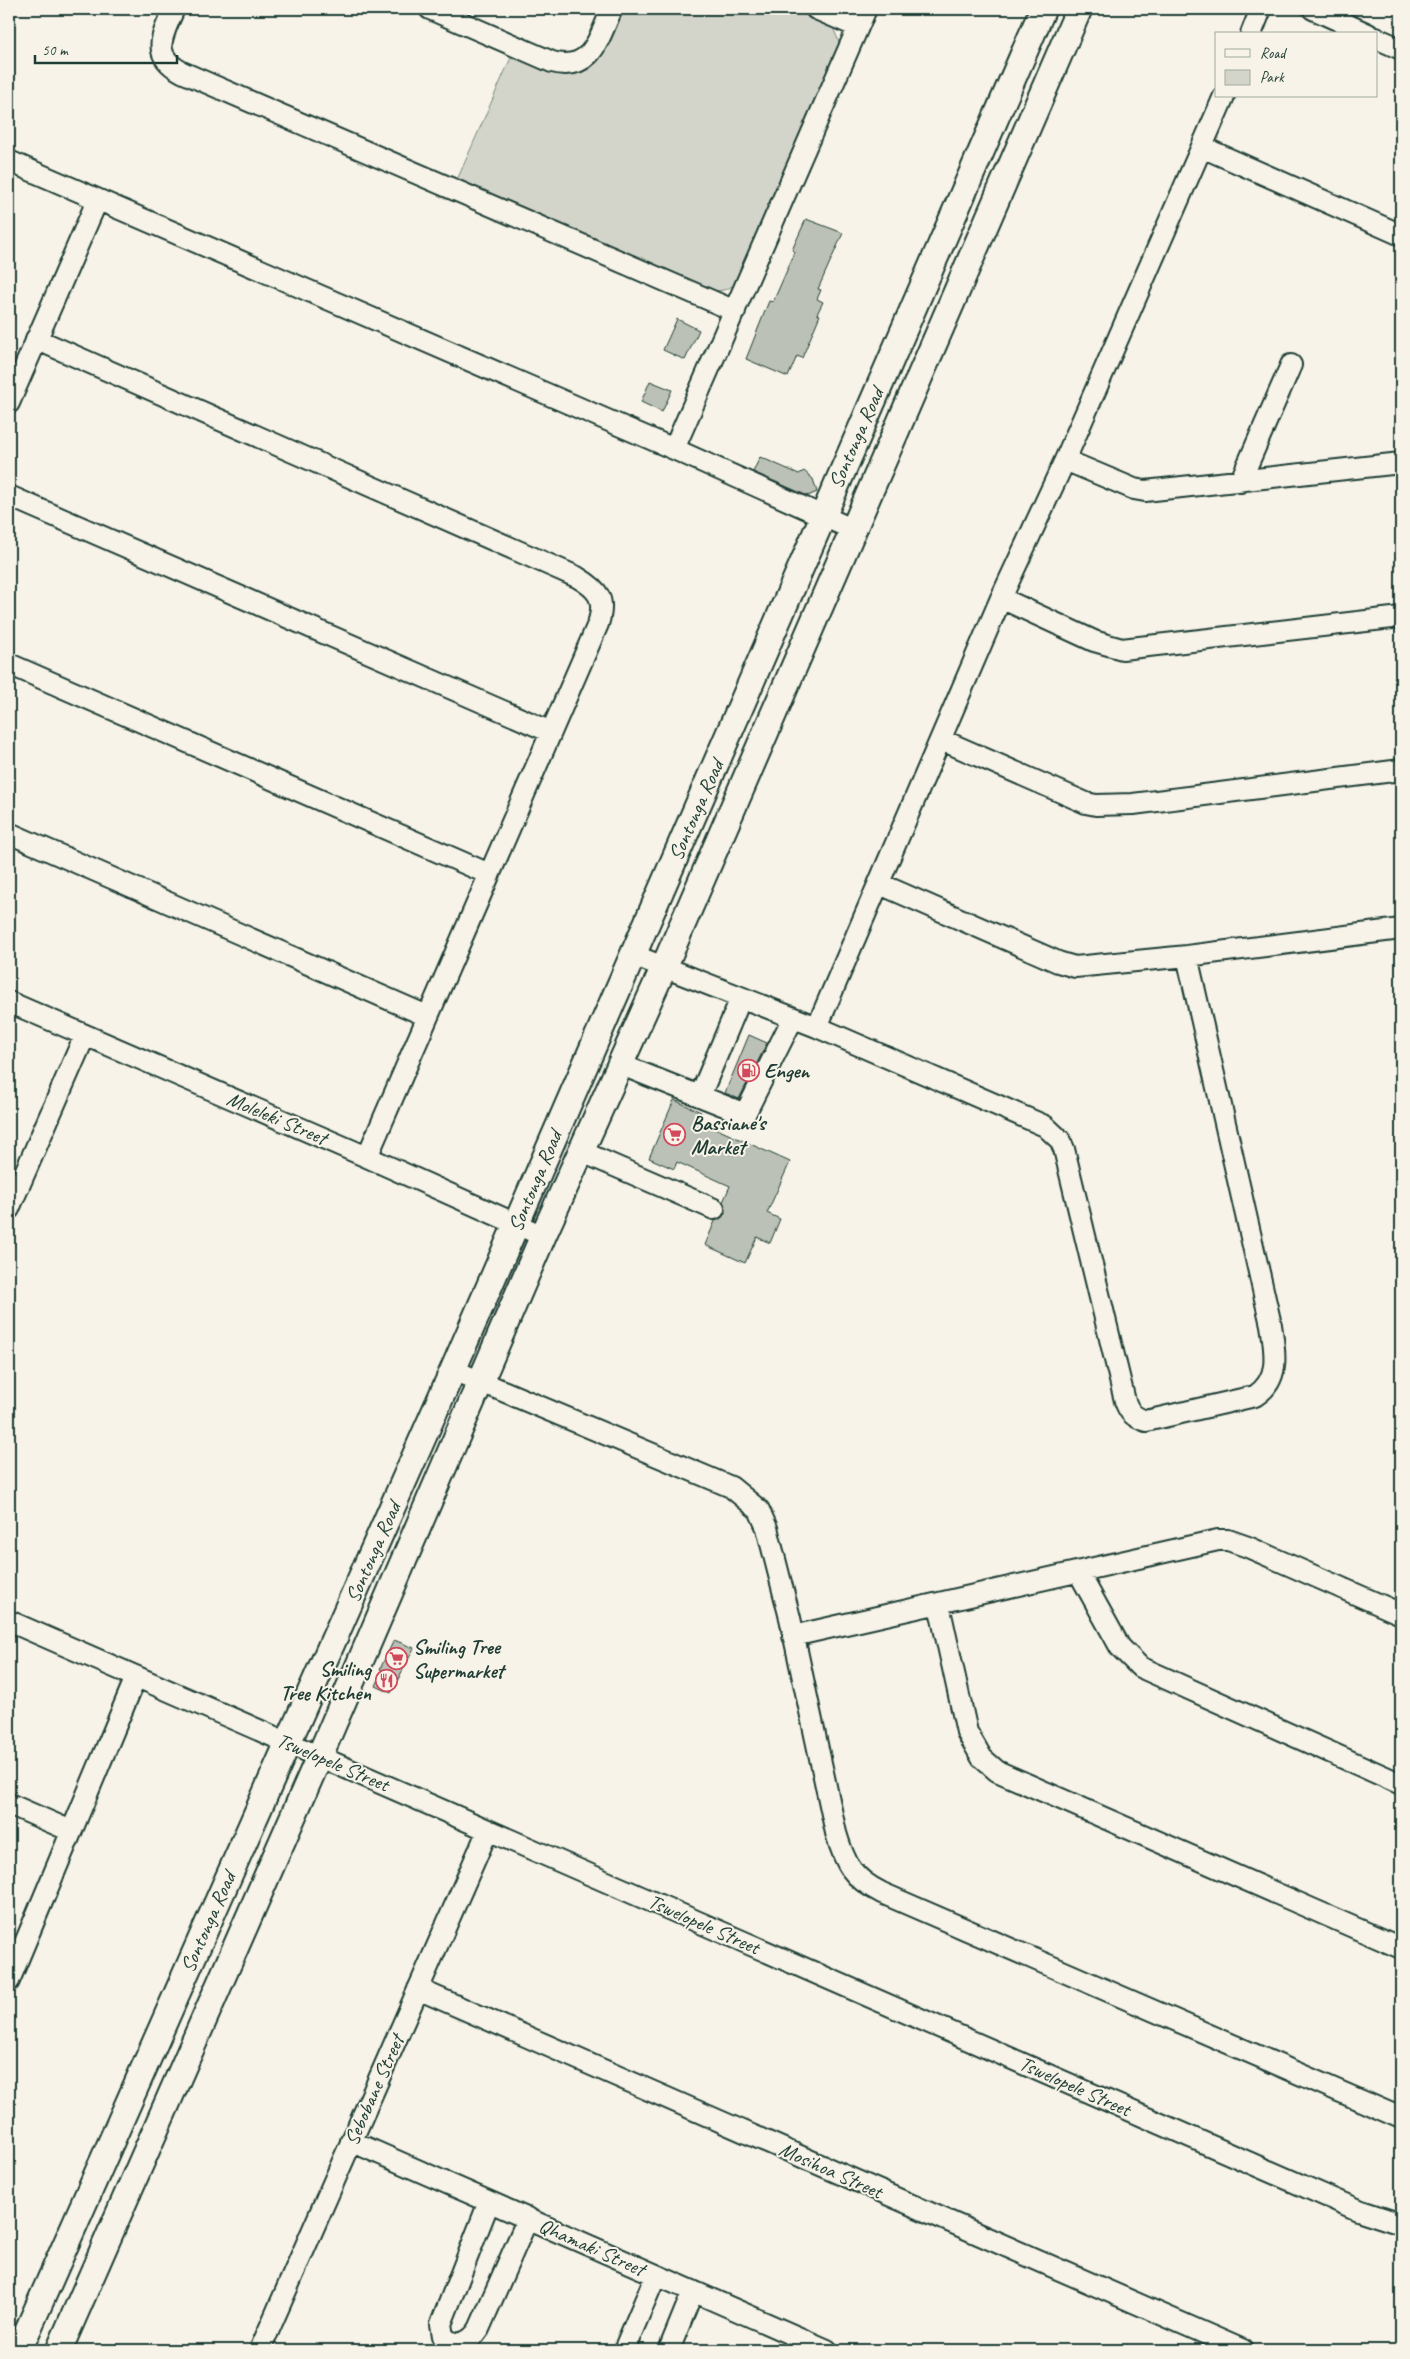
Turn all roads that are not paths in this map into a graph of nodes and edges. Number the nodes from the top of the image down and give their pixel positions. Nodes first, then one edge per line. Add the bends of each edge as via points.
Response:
1 (174, 9) edge
2 (430, 9) edge
3 (612, 9) edge
4 (816, 9) edge
5 (866, 9) edge
6 (1043, 9) edge
7 (1079, 9) edge
8 (1261, 9) edge
9 (1312, 9) edge
10 (858, 27) junction
11 (1252, 32) edge
12 (1364, 32) edge
13 (1378, 39) edge
14 (1401, 49) edge
15 (1223, 98) edge
16 (1202, 147) junction
17 (9, 161) edge
18 (97, 200) junction
19 (1401, 235) edge
20 (735, 311) junction
21 (36, 339) junction
22 (1291, 365) dead end
23 (9, 403) edge
24 (674, 449) junction
25 (1065, 460) junction
26 (1401, 463) edge
27 (1240, 482) junction
28 (9, 496) edge
29 (822, 516) junction
30 (854, 530) junction
31 (1001, 598) junction
32 (1401, 617) edge
33 (9, 664) edge
34 (551, 732) junction
35 (942, 740) junction
36 (1401, 770) edge
37 (9, 833) edge
38 (489, 874) junction
39 (880, 884) junction
40 (1401, 929) edge
41 (633, 955) junction
42 (1187, 956) junction
43 (664, 967) junction
44 (741, 998) junction
45 (9, 1002) edge
46 (427, 1016) junction
47 (793, 1018) junction
48 (818, 1027) junction
49 (85, 1035) junction
50 (619, 1064) junction
51 (700, 1096) junction
52 (580, 1151) junction
53 (367, 1157) junction
54 (9, 1209) edge
55 (714, 1209) dead end
56 (517, 1224) junction
57 (543, 1236) junction
58 (453, 1370) junction
59 (481, 1383) junction
60 (1079, 1573) junction
61 (939, 1604) junction
62 (1401, 1614) edge
63 (9, 1621) edge
64 (793, 1636) junction
65 (136, 1678) junction
66 (289, 1743) junction
67 (319, 1755) junction
68 (1401, 1784) edge
69 (9, 1804) edge
70 (488, 1830) junction
71 (71, 1832) junction
72 (1401, 1948) edge
73 (9, 1981) edge
74 (418, 1989) junction
75 (1401, 2118) edge
76 (351, 2141) junction
77 (489, 2202) junction
78 (528, 2218) junction
79 (1401, 2224) edge
80 (656, 2275) junction
81 (692, 2291) junction
82 (19, 2350) edge
83 (59, 2350) edge
84 (260, 2350) edge
85 (624, 2350) edge
86 (669, 2350) edge
87 (825, 2350) edge
88 (1243, 2350) edge

1 - 20 street via 161,49 165,59 182,72
2 - 3 street via 552,62 566,65 577,63 592,52
4 - 10 street
5 - 10 street
6 - 29 main road, Sontonga Road
7 - 30 main road, Sontonga Road
8 - 11 street
9 - 12 street
10 - 20 street
13 - 14 street
15 - 16 street
16 - 19 street
16 - 25 street
17 - 18 street
18 - 21 street
18 - 24 street
20 - 24 street
21 - 23 street
21 - 34 street via 590,584 598,593 602,612
22 - 27 street
24 - 29 street
25 - 27 street via 1140,491
25 - 31 street
26 - 27 street
28 - 34 street
29 - 30 street
29 - 41 main road, Sontonga Road
30 - 43 main road, Sontonga Road
31 - 32 street via 1094,641 1122,649
31 - 35 street
33 - 38 street
34 - 38 street
35 - 36 street via 1096,806
35 - 39 street
37 - 46 street
38 - 46 street
39 - 42 street via 1075,967
39 - 48 street
40 - 42 street
41 - 43 street
41 - 56 main road, Sontonga Road
42 - 48 street via 1276,1355 1271,1380 1255,1396 1163,1418 1135,1418 1129,1410 1064,1149 1055,1133
43 - 44 street
43 - 50 main road, Sontonga Road
44 - 47 street
44 - 51 street
45 - 49 street, Moleleki Street
46 - 53 street
47 - 48 street
47 - 51 street via 748,1111 740,1112
49 - 53 street, Moleleki Street
49 - 54 street
50 - 51 street
50 - 52 main road, Sontonga Road
52 - 55 street
52 - 57 main road, Sontonga Road
53 - 56 street, Moleleki Street
56 - 57 street, Moleleki Street
56 - 58 main road, Sontonga Road
57 - 59 main road, Sontonga Road
58 - 59 street
58 - 66 main road, Sontonga Road
59 - 64 street via 719,1482 750,1500 759,1510 767,1528
59 - 67 main road, Sontonga Road
60 - 61 street
60 - 62 street via 1228,1540
60 - 68 street via 1120,1647 1140,1667
61 - 64 street
61 - 72 street via 967,1732 982,1758 997,1771
63 - 65 street, Tswelopele Street
64 - 75 street via 836,1833 846,1864 859,1880 882,1893
65 - 66 street, Tswelopele Street
65 - 71 street
66 - 67 street, Tswelopele Street
66 - 82 main road, Sontonga Road
67 - 70 street, Tswelopele Street
67 - 83 main road, Sontonga Road
69 - 71 street
70 - 74 street, Sebobane Street
70 - 79 street, Tswelopele Street via 1358,2210
71 - 73 street
74 - 76 street, Sebobane Street
74 - 88 street, Mosihoa Street
76 - 77 street, Qhamaki Street
76 - 84 street, Sebobane Street
77 - 78 street, Qhamaki Street
77 - 78 street, Qhamaki Street via 440,2324 444,2336 454,2343 469,2341 479,2330
78 - 80 street, Qhamaki Street
80 - 81 street, Qhamaki Street
80 - 85 street, Qhamaki Street
81 - 86 street
81 - 87 street, Qhamaki Street

